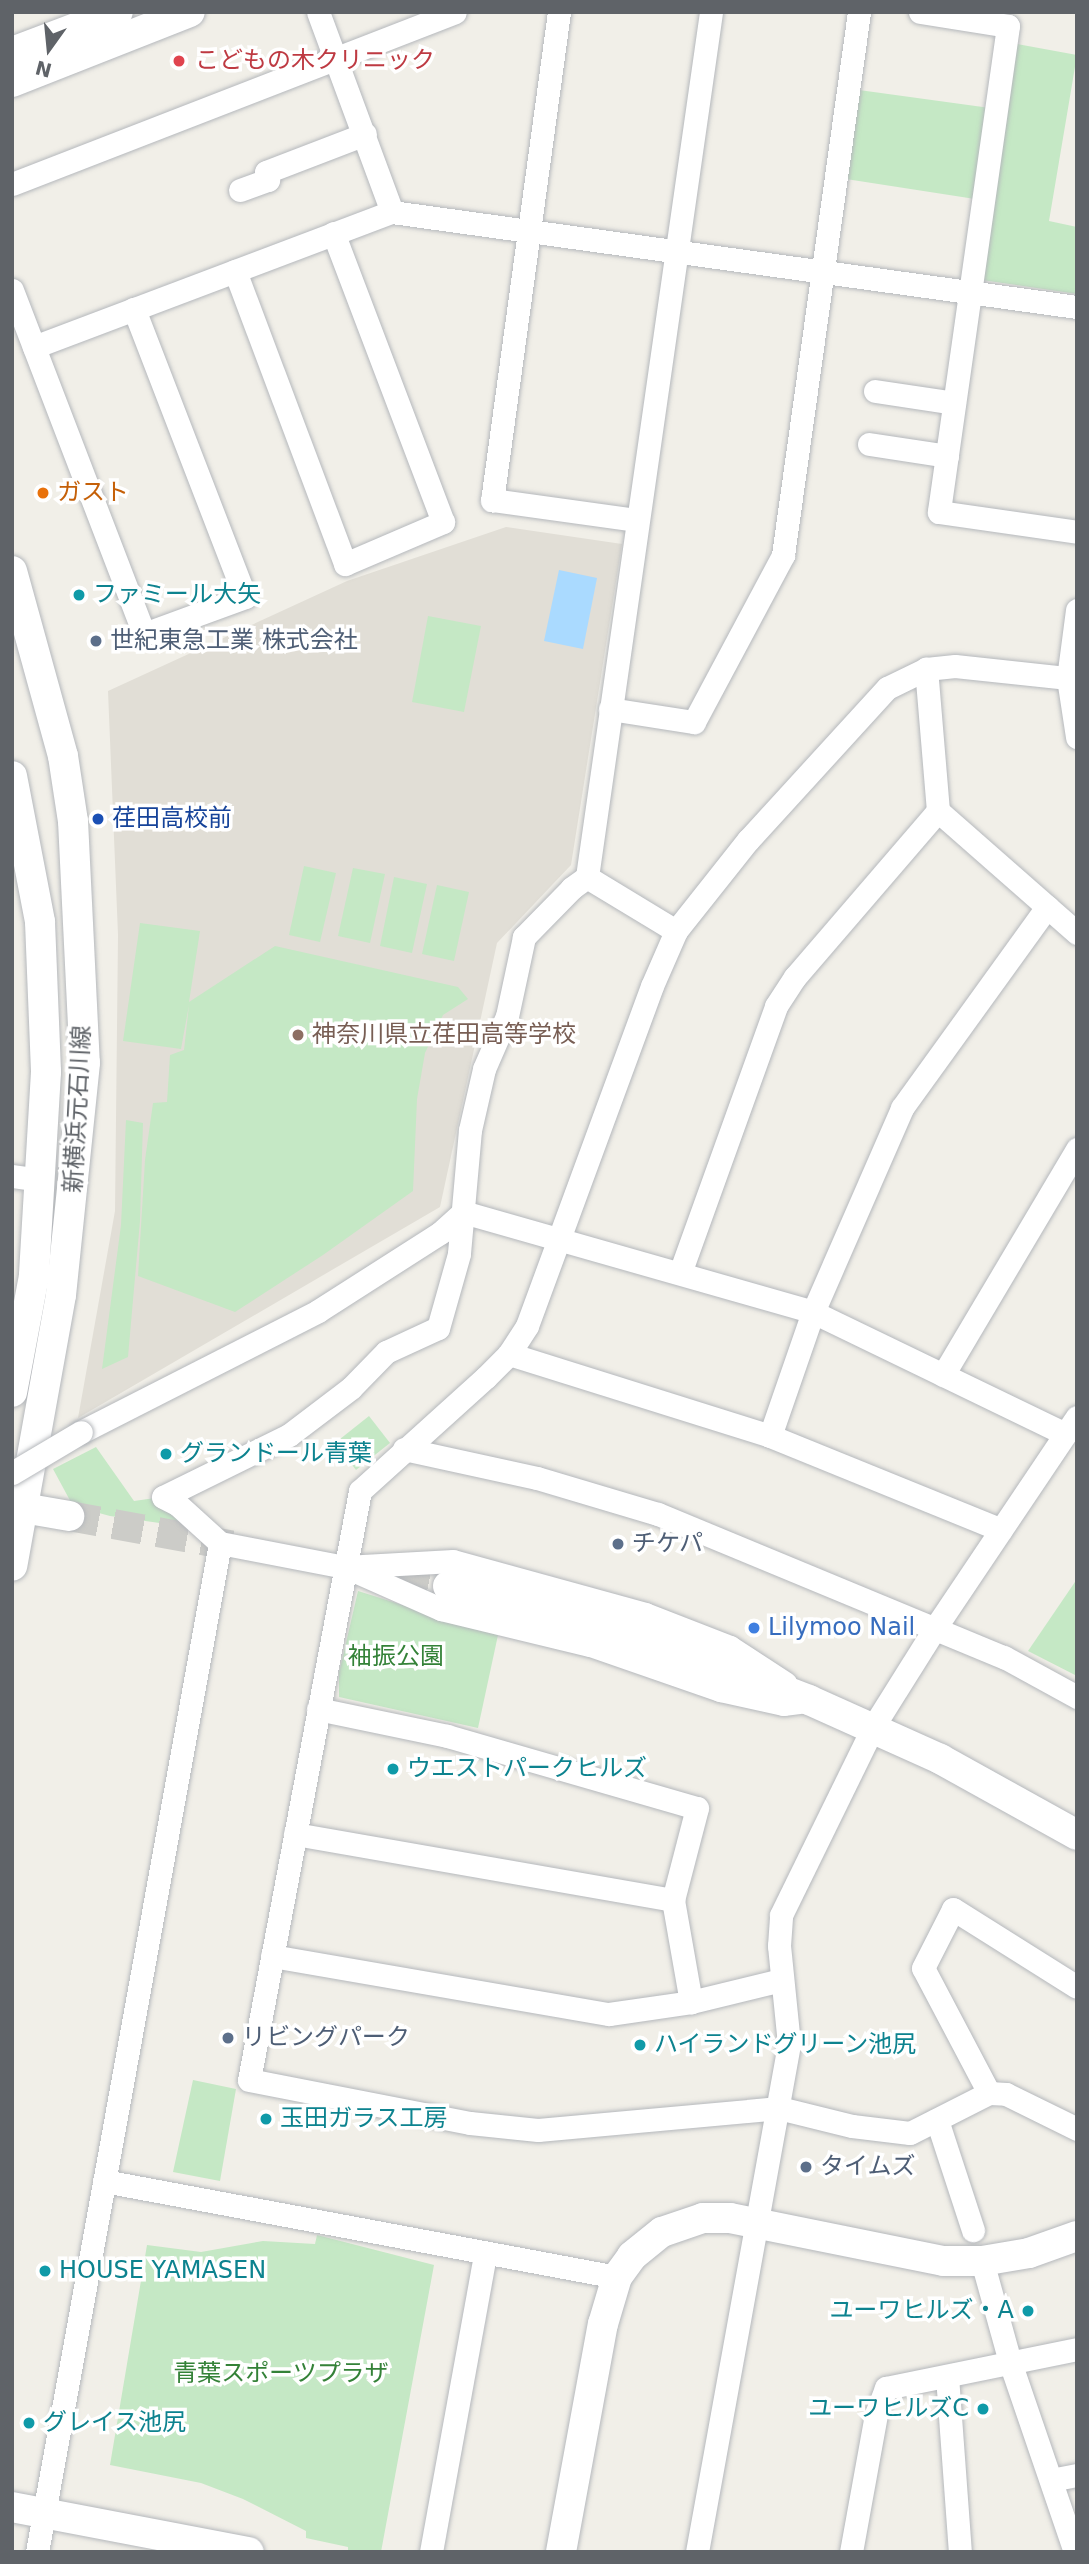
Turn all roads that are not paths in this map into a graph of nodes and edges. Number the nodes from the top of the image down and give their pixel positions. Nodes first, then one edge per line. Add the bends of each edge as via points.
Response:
1 (118, 12) edge
2 (190, 12) edge
3 (318, 12) edge
4 (454, 12) edge
5 (559, 12) edge
6 (711, 12) edge
7 (859, 12) edge
8 (920, 12) edge
9 (12, 52) edge
10 (335, 58) junction
11 (12, 82) edge
12 (365, 134) junction
13 (12, 184) edge
14 (240, 190) dead end
15 (393, 212) junction
16 (530, 230) junction
17 (334, 233) junction
18 (675, 250) junction
19 (235, 271) junction
20 (823, 272) junction
21 (12, 290) edge
22 (970, 293) junction
23 (1077, 307) edge
24 (134, 309) junction
25 (34, 347) junction
26 (875, 391) dead end
27 (954, 403) junction
28 (869, 444) dead end
29 (947, 456) junction
30 (636, 520) junction
31 (1077, 532) edge
32 (12, 571) edge
33 (1077, 610) edge
34 (926, 668) junction
35 (1068, 678) junction
36 (610, 709) junction
37 (1077, 737) edge
38 (12, 776) edge
39 (938, 811) junction
40 (587, 877) junction
41 (1047, 907) junction
42 (676, 931) junction
43 (1077, 933) edge
44 (1077, 1149) edge
45 (12, 1176) edge
46 (41, 1180) junction
47 (463, 1212) junction
48 (560, 1239) junction
49 (680, 1273) junction
50 (813, 1312) junction
51 (509, 1354) junction
52 (943, 1375) junction
53 (12, 1392) edge
54 (1071, 1425) edge
55 (770, 1436) junction
56 (404, 1449) junction
57 (12, 1474) edge
58 (23, 1508) junction
59 (69, 1516) tunnel mouth
60 (1001, 1530) junction
61 (220, 1543) junction
62 (12, 1566) edge
63 (345, 1566) junction
64 (448, 1586) tunnel mouth
65 (935, 1628) junction
66 (1077, 1697) edge
67 (809, 1700) junction
68 (318, 1709) junction
69 (873, 1727) junction
70 (295, 1834) junction
71 (1077, 1835) edge
72 (673, 1900) junction
73 (272, 1956) junction
74 (781, 1980) junction
75 (1077, 1987) edge
76 (691, 2002) junction
77 (989, 2093) junction
78 (779, 2108) junction
79 (937, 2120) junction
80 (1077, 2129) edge
81 (104, 2180) junction
82 (759, 2223) junction
83 (973, 2230) dead end
84 (1077, 2236) edge
85 (485, 2254) junction
86 (982, 2261) junction
87 (617, 2277) junction
88 (1077, 2349) edge
89 (1010, 2362) junction
90 (947, 2375) junction
91 (1077, 2474) edge
92 (1051, 2480) junction
93 (12, 2507) edge
94 (44, 2513) junction
95 (37, 2552) edge
96 (249, 2552) edge
97 (431, 2552) edge
98 (561, 2552) edge
99 (697, 2552) edge
100 (851, 2552) edge
101 (960, 2552) edge
102 (1075, 2552) edge

1 - 9 street
2 - 11 street
3 - 10 street
4 - 10 street
5 - 16 street
6 - 18 street
7 - 20 street
8 - 22 street via 1008,26
10 - 12 street
10 - 13 street
12 - 14 street via 266,172 268,180
12 - 15 street
15 - 16 street
15 - 17 street
16 - 18 street
16 - 30 street via 492,500
17 - 19 street
17 - 19 street via 443,522 345,564
18 - 20 street
18 - 30 street
19 - 24 street
20 - 22 street
20 - 36 street via 783,555 694,722
21 - 25 street
22 - 23 street
22 - 27 street
24 - 25 street
24 - 25 street via 245,597 144,634
26 - 27 street
27 - 29 street
28 - 29 street
29 - 31 street via 939,512
30 - 36 street
32 - 58 street, 新横浜元石川線 via 63,756 73,821 85,1063 61,1295
33 - 35 street
34 - 35 street via 955,666
34 - 39 street
34 - 42 street via 887,688 748,840
35 - 37 street
36 - 40 street
38 - 46 street, 新横浜元石川線 via 40,922 46,1072
39 - 41 street
39 - 49 street via 795,977 776,1006
40 - 42 street
40 - 47 street via 524,937 507,1016 484,1069 470,1130
41 - 43 street
41 - 50 street via 902,1108
42 - 48 street
44 - 52 street
45 - 46 street
46 - 53 street, 新横浜元石川線 via 34,1276
47 - 48 street
47 - 57 street, bridge via 440,1233 318,1311 81,1432
47 - 61 street via 459,1254 438,1328 386,1352 351,1388 289,1435 163,1497
48 - 49 street
48 - 51 street via 527,1326
49 - 50 street
50 - 52 street
50 - 55 street
51 - 55 street
51 - 56 street
52 - 54 street
54 - 60 street
55 - 60 street
56 - 63 street via 360,1491
56 - 65 street via 537,1478 658,1514
58 - 59 street
58 - 62 street, 新横浜元石川線
60 - 65 street
61 - 63 street
61 - 81 street
63 - 67 street via 441,1609 590,1645 720,1690 783,1704
63 - 67 street via 453,1562 632,1611 730,1647
63 - 68 street
64 - 67 street via 692,1655
65 - 66 street via 1003,1657
65 - 69 street
67 - 69 street
68 - 70 street
68 - 72 street via 447,1736 697,1808
69 - 71 street
69 - 74 street via 781,1915
70 - 72 street
70 - 73 street
72 - 76 street
73 - 76 street via 609,2014
73 - 78 street via 249,2080 470,2123 538,2130
74 - 76 street
74 - 78 street via 789,2044
75 - 77 street via 953,1909 923,1968
77 - 79 street
77 - 80 street via 1006,2094
78 - 79 street via 899,2134
78 - 82 street
79 - 83 street
81 - 85 street
81 - 94 street
82 - 86 street via 943,2261
82 - 87 street via 703,2218 662,2232 632,2256
82 - 99 street
84 - 86 street via 1029,2253
85 - 87 street
85 - 97 street
86 - 89 street
87 - 98 street via 603,2324
88 - 89 street
89 - 90 street
89 - 92 street
90 - 100 street via 886,2388 876,2414
90 - 101 street
91 - 92 street
92 - 102 street
93 - 94 street
94 - 95 street
94 - 96 street

